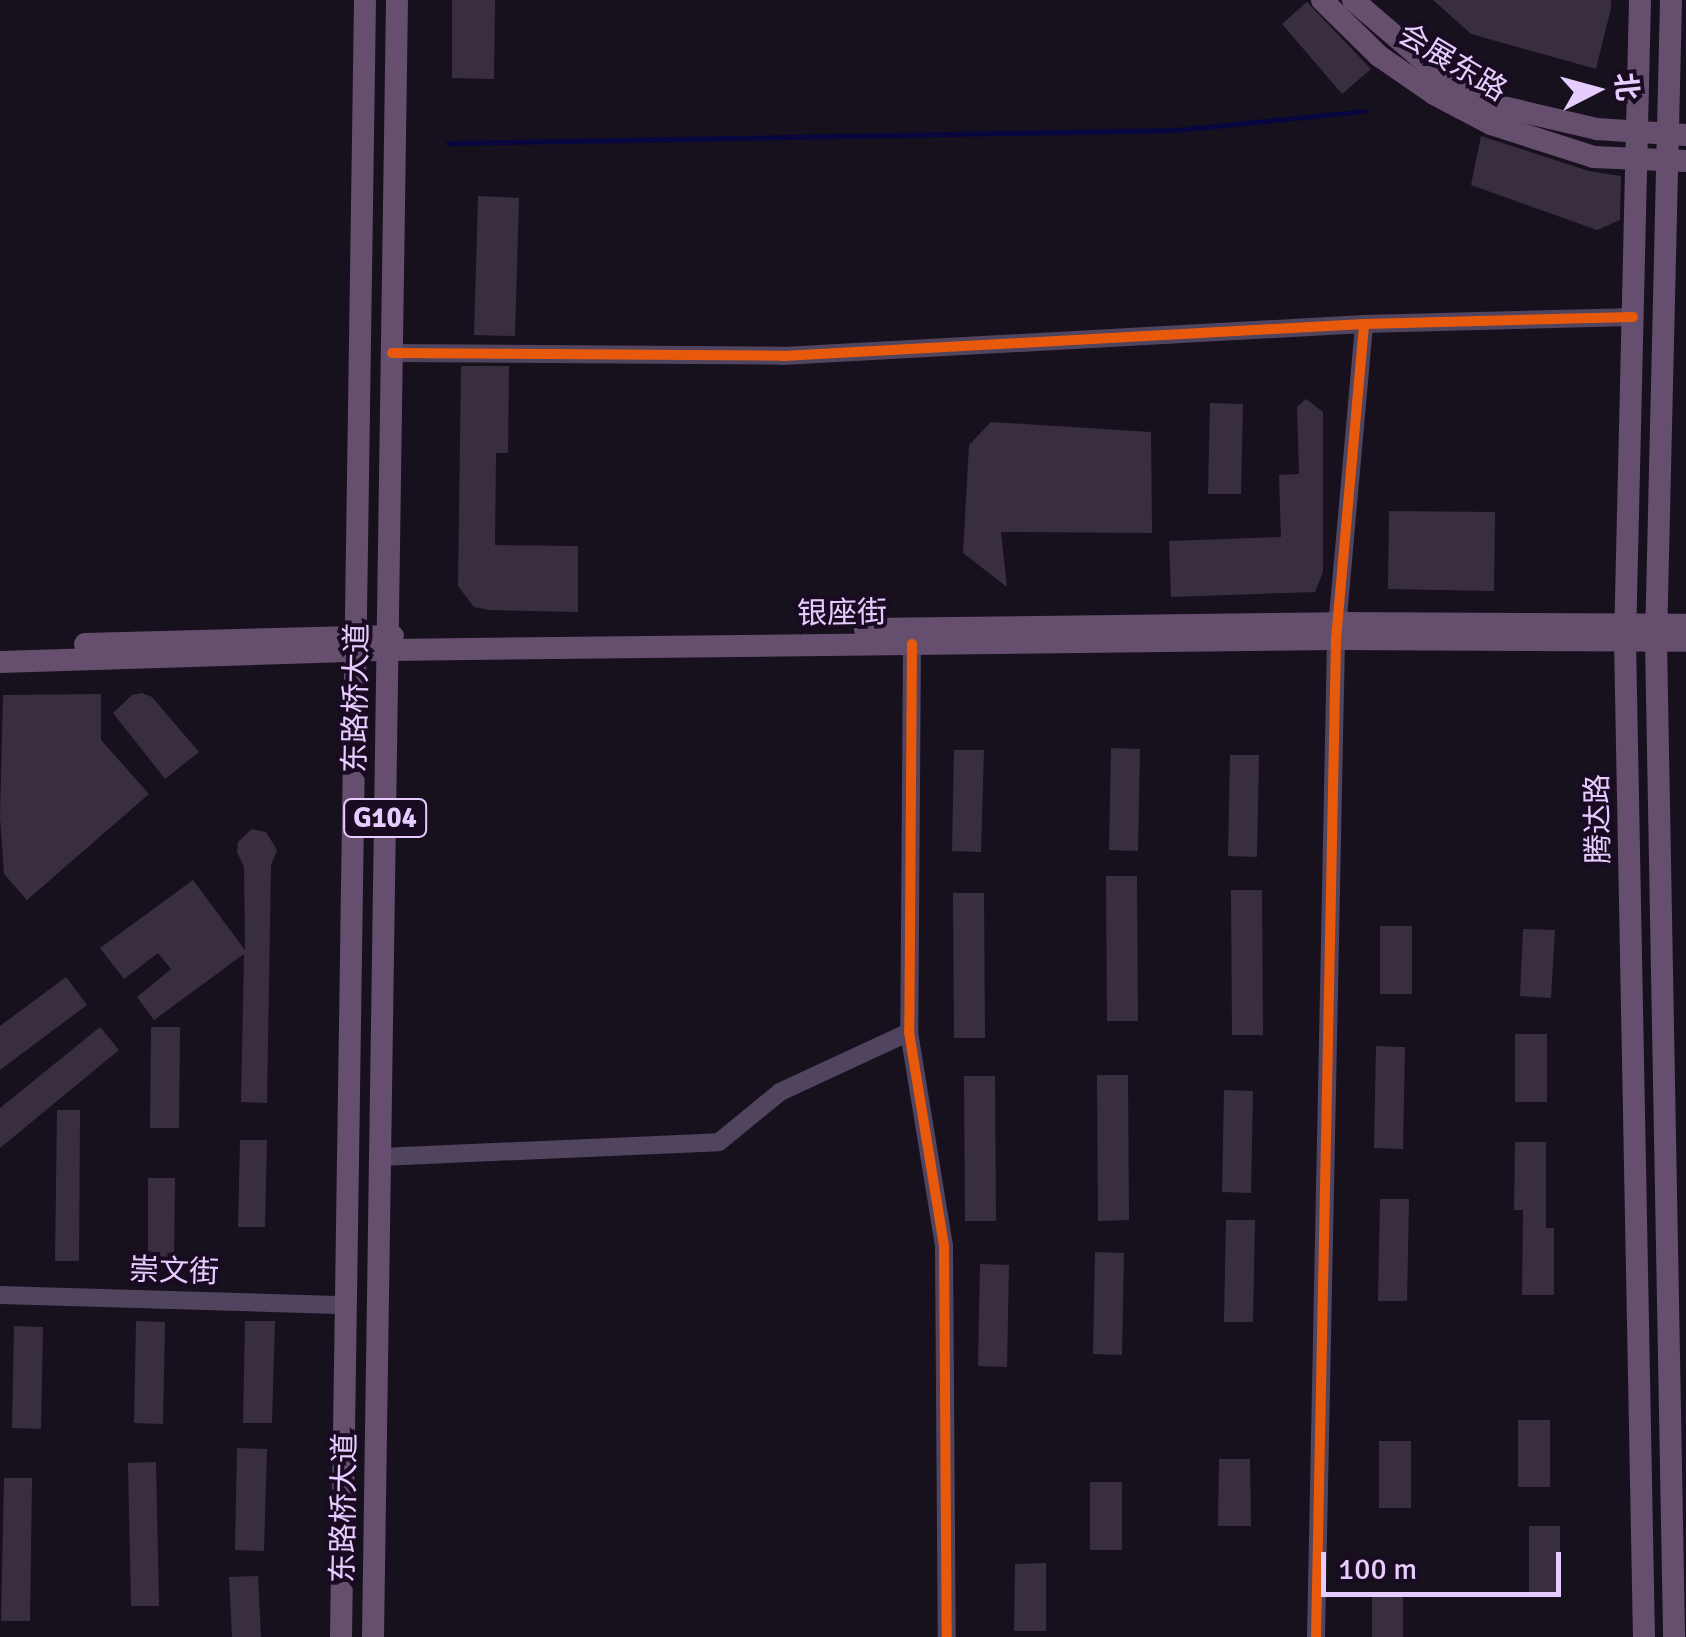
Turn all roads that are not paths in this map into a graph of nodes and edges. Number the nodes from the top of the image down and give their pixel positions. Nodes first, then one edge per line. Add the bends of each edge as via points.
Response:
1 (365, 0) edge
2 (397, 0) edge
3 (1322, 0) edge
4 (1353, 0) edge
5 (1640, 0) edge
6 (1671, 0) edge
7 (1637, 132) junction
8 (1677, 135) edge
9 (1637, 161) junction
10 (1677, 161) edge
11 (1632, 317) junction
12 (1364, 324) junction
13 (392, 354) junction
14 (1686, 625) edge
15 (1337, 631) junction
16 (1625, 632) junction
17 (1657, 633) junction
18 (1686, 642) edge
19 (388, 643) junction
20 (912, 644) junction
21 (0, 646) edge
22 (356, 646) junction
23 (0, 662) edge
24 (910, 1032) junction
25 (380, 1157) junction
26 (0, 1294) edge
27 (346, 1305) junction
28 (341, 1637) edge
29 (373, 1637) edge
30 (946, 1637) edge
31 (1316, 1637) edge
32 (1644, 1637) edge
33 (1674, 1637) edge

1 - 22 main road, 东路桥大道 / G104
2 - 13 main road, 东路桥大道 / G104
3 - 9 main road, 会展东路 via 1379,56 1492,124 1594,156
4 - 7 main road, 会展东路 via 1444,78 1503,107
5 - 7 main road, 腾达路
6 - 8 main road, 腾达路
7 - 8 main road, 会展东路
7 - 9 main road, 腾达路
8 - 10 main road, 腾达路
9 - 10 main road, 会展东路
9 - 11 main road, 腾达路
10 - 17 main road, 腾达路
11 - 12 street
11 - 16 main road, 腾达路
12 - 13 street via 784,356
12 - 15 street
13 - 19 main road, 东路桥大道 / G104
14 - 17 main road
15 - 16 main road
15 - 19 main road
15 - 20 main road, 银座街
15 - 31 street
16 - 17 main road
16 - 32 main road, 腾达路
17 - 18 main road
17 - 33 main road, 腾达路
19 - 20 main road, 银座街
19 - 22 main road, 银座街
19 - 25 main road, 东路桥大道 / G104
20 - 24 street
21 - 22 main road
22 - 23 main road, 银座街
22 - 27 main road, 东路桥大道 / G104
24 - 25 street via 780,1092 718,1142
24 - 30 street via 944,1246
25 - 29 main road, 东路桥大道 / G104
26 - 27 street, 崇文街
27 - 28 main road, 东路桥大道 / G104

